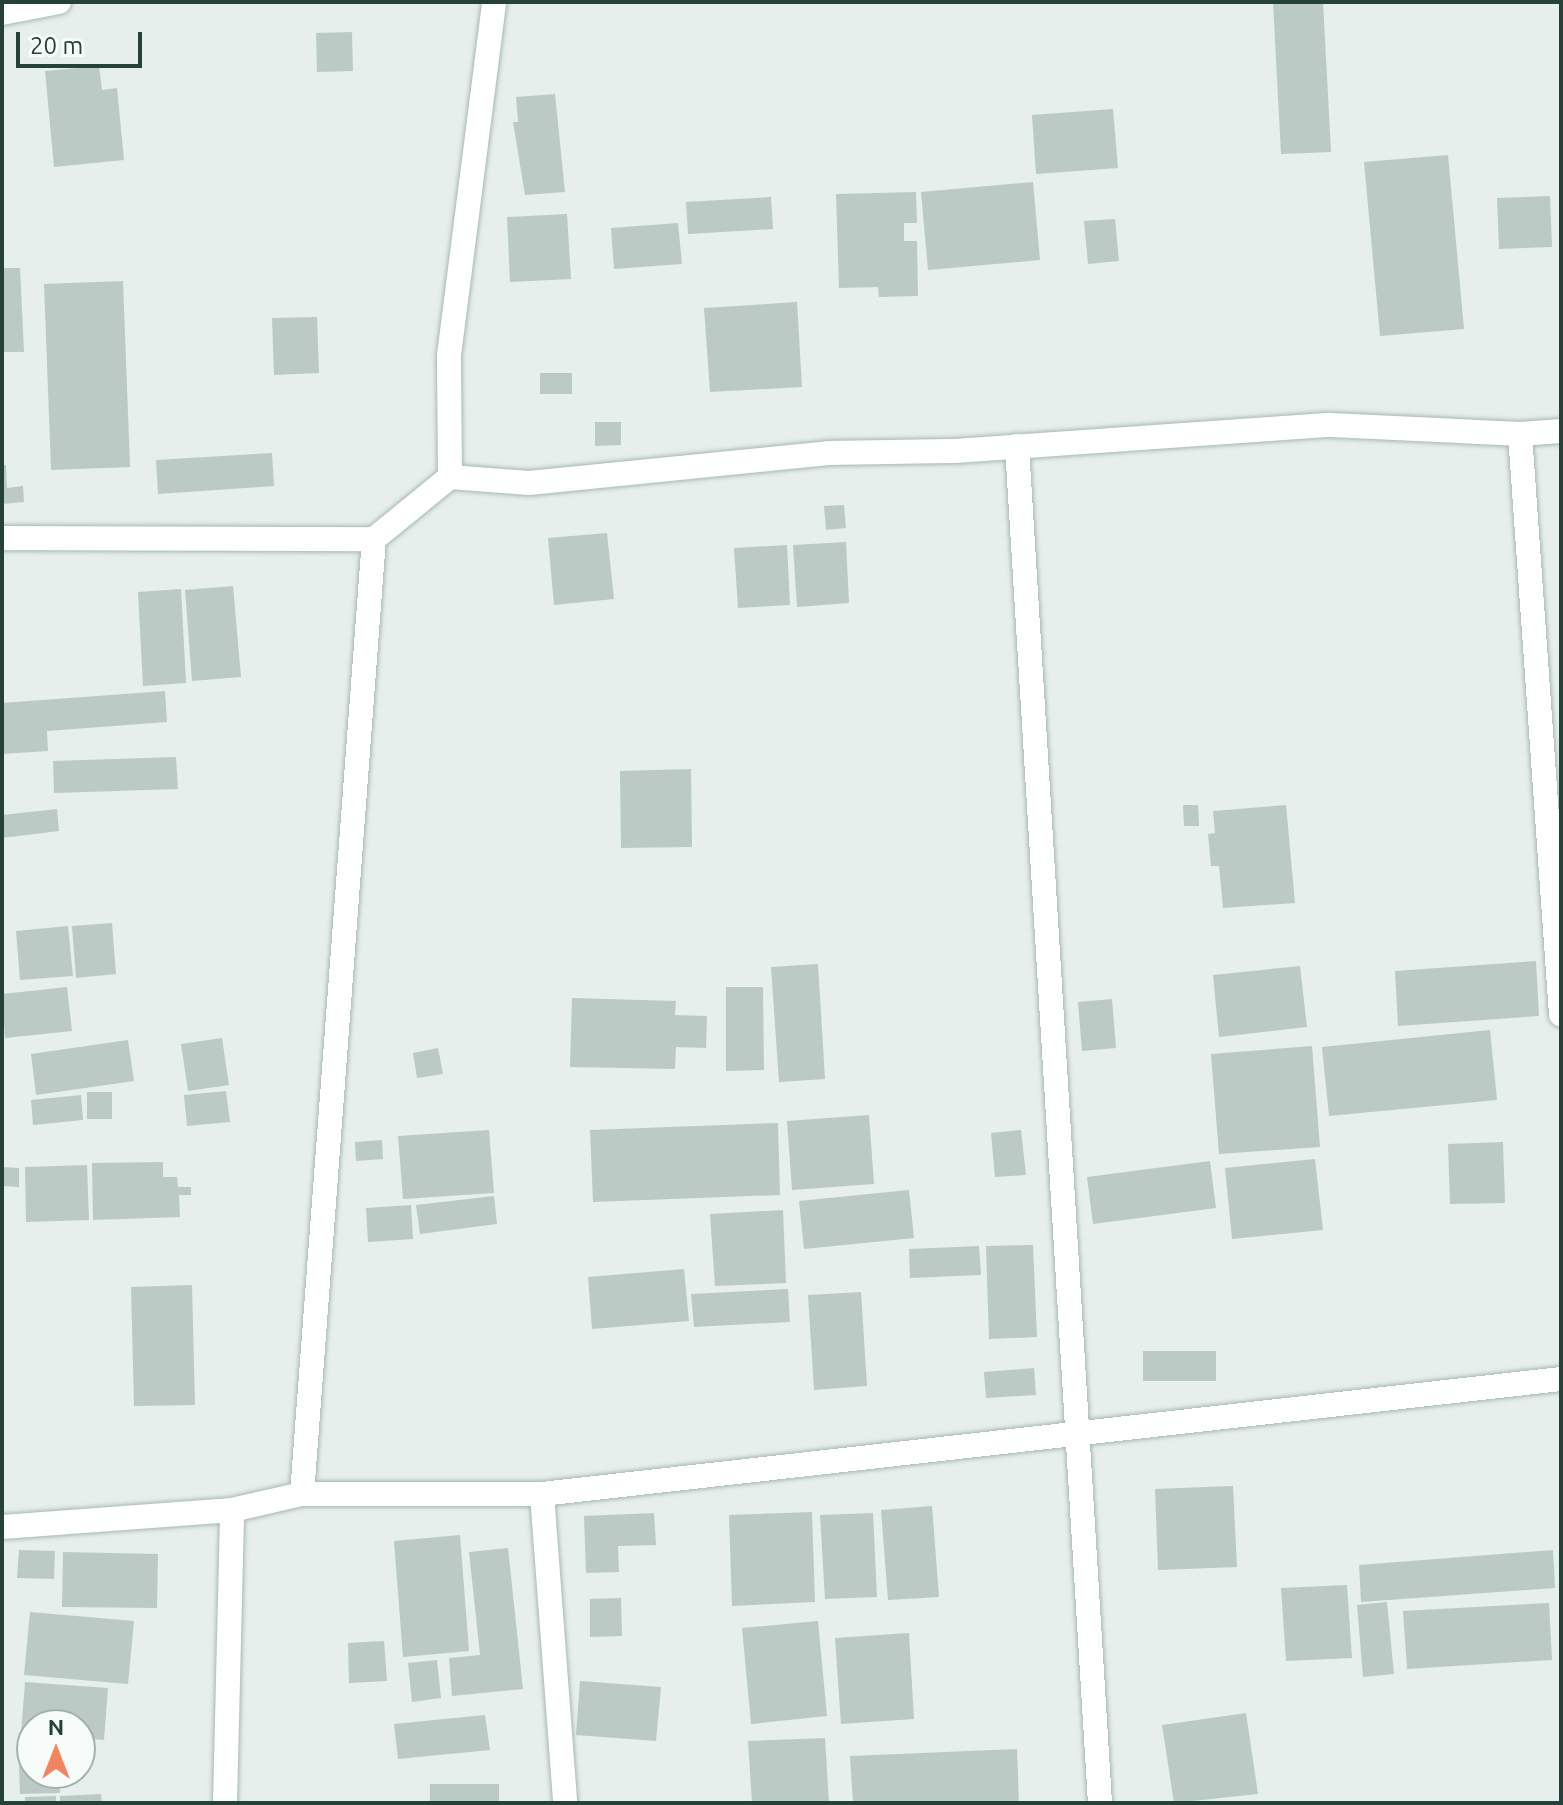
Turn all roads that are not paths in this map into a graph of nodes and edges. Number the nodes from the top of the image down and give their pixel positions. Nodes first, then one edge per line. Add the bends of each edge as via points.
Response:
1 (59, 2) edge
2 (494, 2) edge
3 (2, 13) edge
4 (1561, 431) edge
5 (1520, 434) junction
6 (1017, 446) junction
7 (450, 477) junction
8 (2, 538) edge
9 (374, 539) junction
10 (1561, 1015) edge
11 (1561, 1379) edge
12 (1074, 1431) junction
13 (302, 1494) junction
14 (542, 1494) junction
15 (232, 1510) junction
16 (2, 1527) edge
17 (225, 1803) edge
18 (565, 1803) edge
19 (1100, 1803) edge

1 - 3 street
2 - 7 street via 450,341
4 - 5 street
5 - 6 street via 1330,425
5 - 10 street
6 - 7 street via 828,453 529,483
6 - 12 street
7 - 9 street
8 - 9 street
9 - 13 street
11 - 12 street
12 - 14 street
12 - 19 street
13 - 14 street
13 - 15 street
14 - 18 street
15 - 16 street
15 - 17 street

